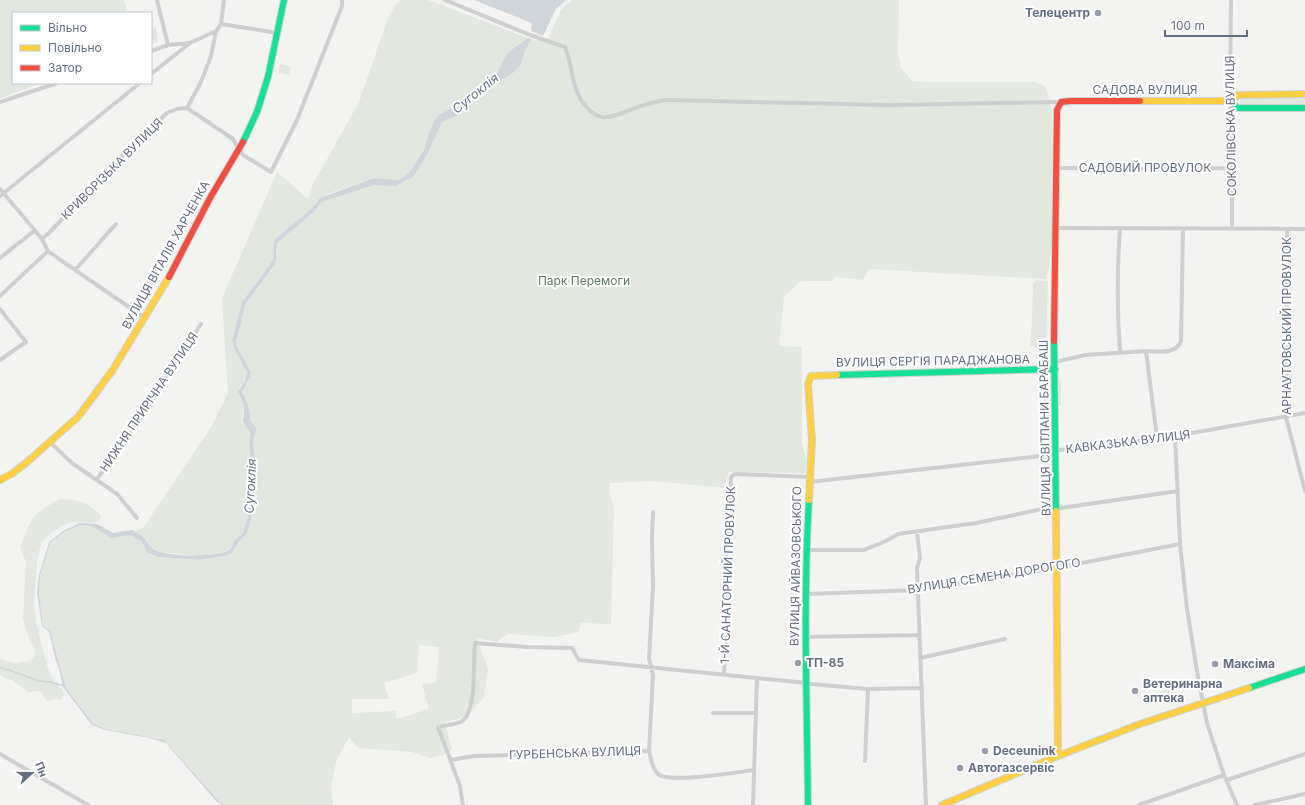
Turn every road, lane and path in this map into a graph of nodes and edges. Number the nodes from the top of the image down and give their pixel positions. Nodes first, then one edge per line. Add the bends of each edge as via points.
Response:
1 (157, 0) edge
2 (224, 0) edge
3 (284, 0) edge
4 (342, 0) edge
5 (445, 0) edge
6 (1231, 0) edge
7 (221, 24) junction
8 (216, 31) junction
9 (278, 33) junction
10 (190, 43) junction
11 (168, 45) junction
12 (152, 51) edge
13 (152, 73) edge
14 (54, 84) edge
15 (139, 84) edge
16 (1305, 94) edge
17 (1230, 101) junction
18 (0, 102) edge
19 (1061, 102) junction
20 (188, 108) junction
21 (1305, 108) edge
22 (239, 150) junction
23 (1057, 168) junction
24 (1232, 168) junction
25 (0, 189) edge
26 (2, 194) edge
27 (116, 224) dead end
28 (1055, 228) junction
29 (1232, 228) junction
30 (1120, 229) junction
31 (1183, 229) junction
32 (1305, 229) edge
33 (1287, 230) junction
34 (34, 231) junction
35 (42, 239) junction
36 (48, 251) junction
37 (0, 258) edge
38 (75, 270) junction
39 (0, 296) edge
40 (0, 309) edge
41 (145, 318) junction
42 (201, 324) dead end
43 (1146, 351) junction
44 (1120, 352) junction
45 (0, 360) edge
46 (1055, 362) junction
47 (1055, 369) junction
48 (811, 376) joint
49 (1305, 413) edge
50 (1286, 417) junction
51 (1175, 436) junction
52 (1157, 438) junction
53 (50, 442) junction
54 (1056, 453) junction
55 (731, 477) joint
56 (809, 479) junction
57 (0, 480) edge
58 (97, 480) junction
59 (1178, 491) junction
60 (1305, 491) edge
61 (1056, 508) junction
62 (653, 512) dead end
63 (137, 518) dead end
64 (918, 532) junction
65 (1180, 544) junction
66 (806, 550) junction
67 (1056, 568) junction
68 (918, 590) junction
69 (806, 594) junction
70 (920, 635) junction
71 (805, 637) junction
72 (1005, 639) dead end
73 (920, 658) junction
74 (652, 667) junction
75 (1305, 669) edge
76 (724, 674) junction
77 (757, 678) junction
78 (807, 683) junction
79 (922, 688) junction
80 (868, 689) junction
81 (1203, 702) junction
82 (713, 713) dead end
83 (756, 713) junction
84 (649, 751) junction
85 (0, 754) edge
86 (1305, 754) edge
87 (1058, 756) junction
88 (451, 760) junction
89 (865, 761) dead end
90 (754, 770) junction
91 (1224, 774) junction
92 (1227, 780) junction
93 (1305, 794) edge
94 (88, 805) edge
95 (463, 805) edge
96 (753, 805) edge
97 (808, 805) edge
98 (926, 805) edge
99 (942, 805) edge
100 (1139, 805) edge
101 (1237, 805) edge
102 (1255, 805) edge

1 - 11 street
2 - 7 street
3 - 9 street, ВУЛИЦЯ ВІТАЛІЯ ХАРЧЕНКА
4 - 22 street via 342,6 297,120 271,172
5 - 19 street via 565,47 572,79 582,101 588,109 603,117 668,100 881,105
6 - 17 street, СОКОЛІВСЬКА ВУЛИЦЯ
7 - 8 street
7 - 9 street
8 - 10 street
8 - 20 street via 211,56
9 - 22 street, ВУЛИЦЯ ВІТАЛІЯ ХАРЧЕНКА via 258,112
10 - 11 street
10 - 13 street
11 - 12 street
14 - 18 street
15 - 26 street
16 - 17 street, САДОВА ВУЛИЦЯ via 1238,95
17 - 19 street, САДОВА ВУЛИЦЯ
17 - 21 street, САДОВА ВУЛИЦЯ via 1238,108
17 - 24 street, СОКОЛІВСЬКА ВУЛИЦЯ
19 - 23 street, ВУЛИЦЯ СВІТЛАНИ БАРАБАШ via 1057,110
20 - 22 street via 233,139
20 - 35 street, КРИВОРІЗЬКА ВУЛИЦЯ via 177,109 167,114 128,150
22 - 41 street, ВУЛИЦЯ ВІТАЛІЯ ХАРЧЕНКА
23 - 24 street, САДОВИЙ ПРОВУЛОК
23 - 28 street, ВУЛИЦЯ СВІТЛАНИ БАРАБАШ
24 - 29 street, СОКОЛІВСЬКА ВУЛИЦЯ
25 - 26 street
26 - 34 street
27 - 38 street
28 - 30 street
28 - 46 street, ВУЛИЦЯ СВІТЛАНИ БАРАБАШ
29 - 31 street
29 - 33 street
30 - 31 street
30 - 44 street via 1117,315
31 - 43 street via 1181,341 1175,349
32 - 33 street
33 - 50 street, АРНАУТОВСЬКИЙ ПРОВУЛОК
34 - 35 street
34 - 37 street
35 - 36 street
36 - 38 street
36 - 39 street
38 - 41 street
40 - 45 street via 26,342
41 - 53 street, ВУЛИЦЯ ВІТАЛІЯ ХАРЧЕНКА via 112,371 78,417
42 - 58 street, НИЖНЯ ПРИРІЧНА ВУЛИЦЯ
43 - 44 street
43 - 52 street
44 - 46 street via 1085,355
46 - 47 street, ВУЛИЦЯ СВІТЛАНИ БАРАБАШ
47 - 48 street, ВУЛИЦЯ СЕРГІЯ ПАРАДЖАНОВА
47 - 54 street, ВУЛИЦЯ СВІТЛАНИ БАРАБАШ
48 - 56 street, ВУЛИЦЯ АЙВАЗОВСЬКОГО via 808,384 812,440
49 - 50 street, КАВКАЗЬКА ВУЛИЦЯ
50 - 51 street, КАВКАЗЬКА ВУЛИЦЯ
50 - 60 street, АРНАУТОВСЬКИЙ ПРОВУЛОК
51 - 52 street, КАВКАЗЬКА ВУЛИЦЯ
51 - 59 street
52 - 54 street, КАВКАЗЬКА ВУЛИЦЯ via 1060,450
53 - 57 street, ВУЛИЦЯ ВІТАЛІЯ ХАРЧЕНКА via 13,473
53 - 58 street, НИЖНЯ ПРИРІЧНА ВУЛИЦЯ via 72,463
54 - 56 street, КАВКАЗЬКА ВУЛИЦЯ
54 - 61 street, ВУЛИЦЯ СВІТЛАНИ БАРАБАШ
55 - 56 street, КАВКАЗЬКА ВУЛИЦЯ via 735,474
55 - 76 street, 1-Й САНАТОРНИЙ ПРОВУЛОК via 725,585 727,626
56 - 66 street, ВУЛИЦЯ АЙВАЗОВСЬКОГО
58 - 63 street, НИЖНЯ ПРИРІЧНА ВУЛИЦЯ via 117,494
59 - 61 street
59 - 65 street
61 - 64 street
61 - 67 street, ВУЛИЦЯ СВІТЛАНИ БАРАБАШ
62 - 74 street via 650,659
64 - 66 street via 898,534 864,550
64 - 68 street
65 - 67 street, ВУЛИЦЯ СЕМЕНА ДОРОГОГО
65 - 81 street via 1187,609
66 - 69 street, ВУЛИЦЯ АЙВАЗОВСЬКОГО
67 - 68 street, ВУЛИЦЯ СЕМЕНА ДОРОГОГО
67 - 87 street, ВУЛИЦЯ СВІТЛАНИ БАРАБАШ
68 - 69 street, ВУЛИЦЯ СЕМЕНА ДОРОГОГО
68 - 70 street
69 - 71 street, ВУЛИЦЯ АЙВАЗОВСЬКОГО
70 - 71 street
70 - 73 street
71 - 78 street, ВУЛИЦЯ АЙВАЗОВСЬКОГО
72 - 73 street
73 - 79 street
74 - 76 street
74 - 84 street
74 - 88 street via 579,660 572,648 475,643 473,699 467,716 461,722 438,727
75 - 81 street
76 - 77 street
77 - 78 street
77 - 83 street
78 - 80 street
78 - 97 street, ВУЛИЦЯ АЙВАЗОВСЬКОГО
79 - 80 street
79 - 98 street
80 - 89 street
81 - 87 street
81 - 91 street via 1207,723
82 - 83 street
83 - 90 street
84 - 88 street, ГУРБЕНСЬКА ВУЛИЦЯ via 474,756
84 - 90 street, ГУРБЕНСЬКА ВУЛИЦЯ via 654,767 664,778
85 - 94 street
86 - 92 street
87 - 99 street
88 - 95 street
90 - 96 street
91 - 92 street
91 - 100 street
92 - 101 street
93 - 102 street

